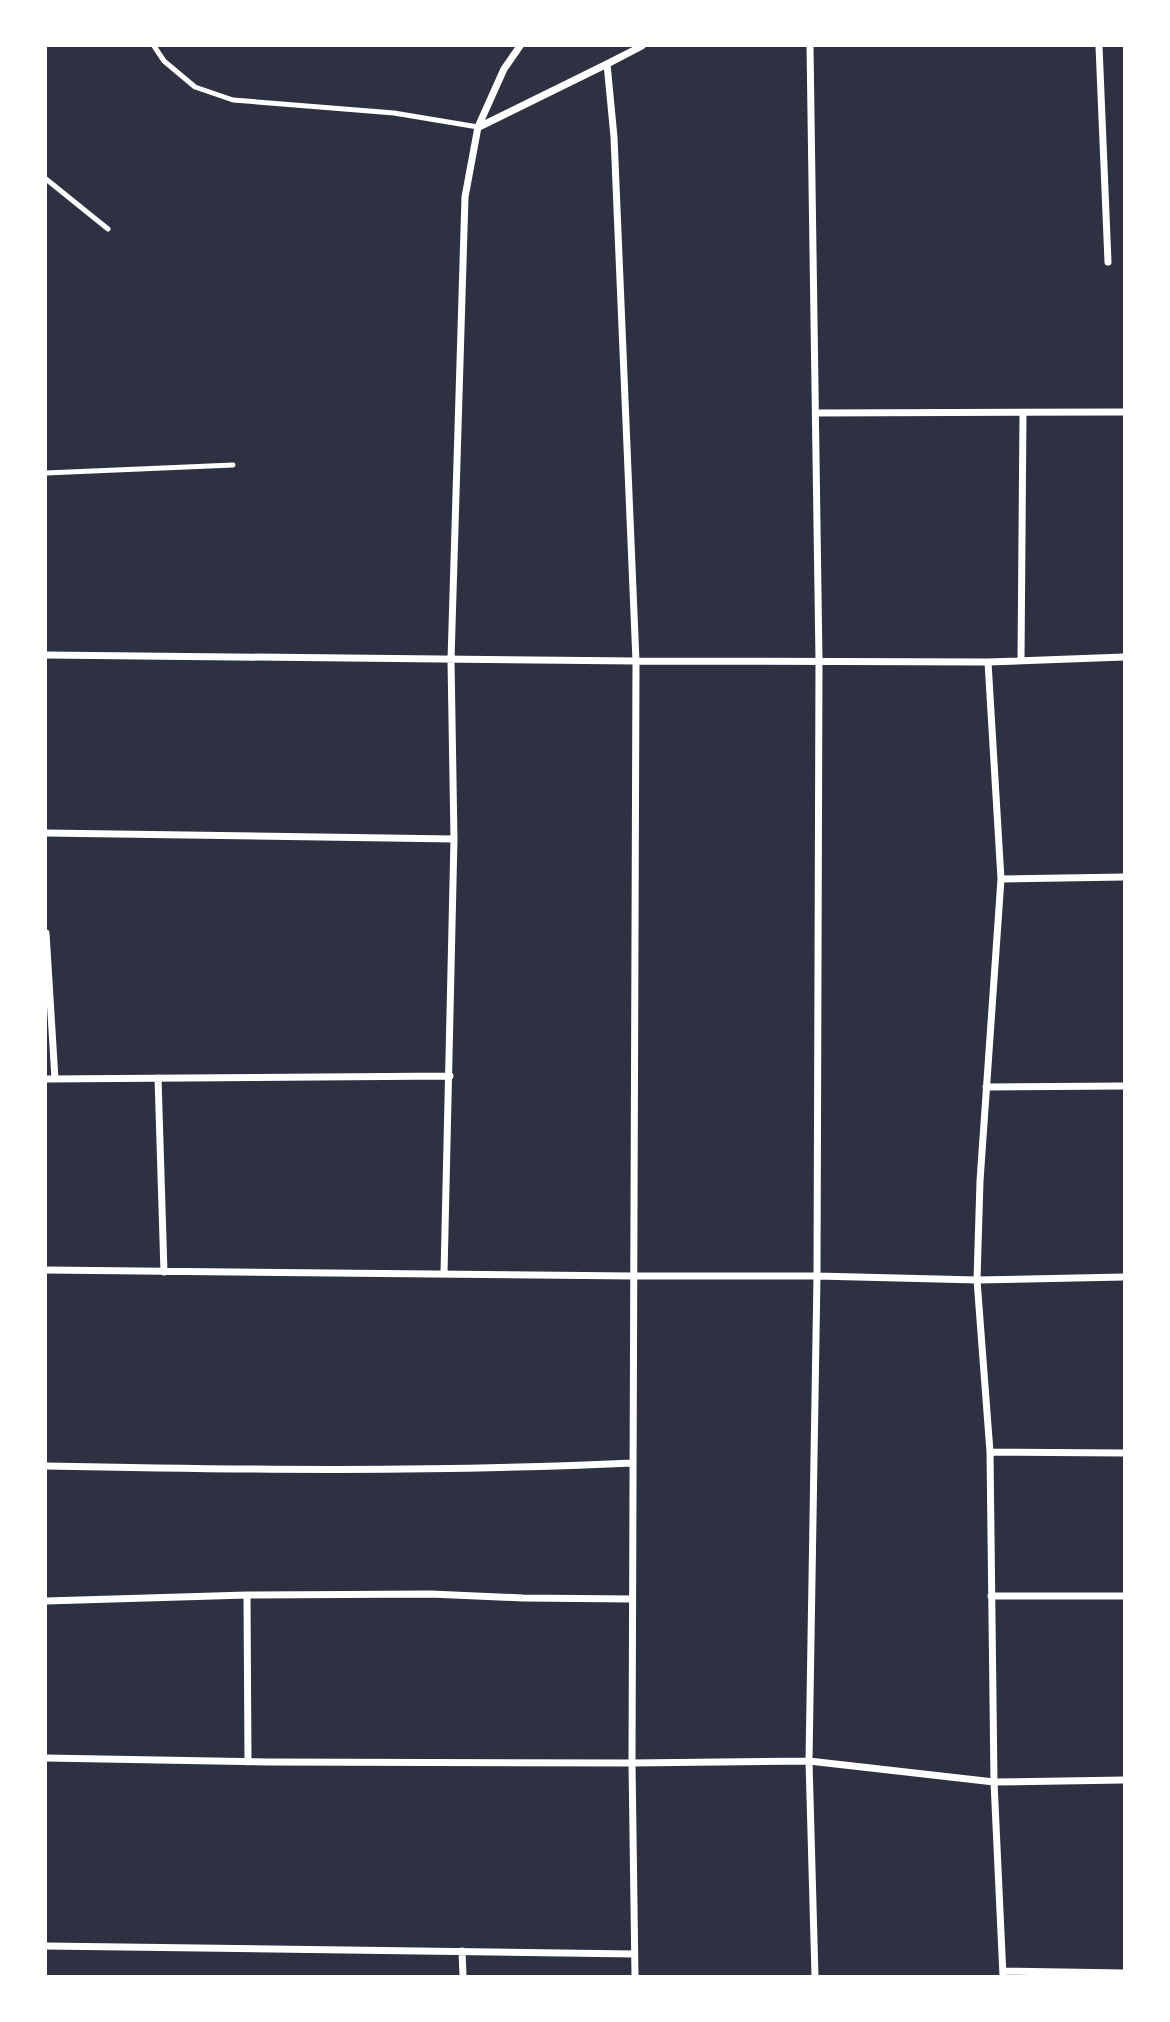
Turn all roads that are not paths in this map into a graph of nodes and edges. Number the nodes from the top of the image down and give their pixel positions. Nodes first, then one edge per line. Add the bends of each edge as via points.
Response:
1 (155, 46) edge
2 (520, 46) edge
3 (642, 46) edge
4 (810, 46) edge
5 (1099, 46) edge
6 (607, 64) junction
7 (478, 127) junction
8 (46, 179) edge
9 (108, 229) dead end
10 (1108, 262) dead end
11 (1125, 412) edge
12 (1023, 413) junction
13 (816, 414) junction
14 (233, 465) dead end
15 (46, 473) edge
16 (46, 655) edge
17 (1125, 657) edge
18 (451, 660) junction
19 (1021, 660) junction
20 (636, 661) junction
21 (819, 661) junction
22 (988, 662) junction
23 (46, 833) edge
24 (454, 839) junction
25 (1125, 877) edge
26 (1001, 879) junction
27 (46, 933) edge
28 (450, 1076) junction
29 (158, 1078) junction
30 (46, 1079) edge
31 (55, 1079) junction
32 (1125, 1086) edge
33 (986, 1087) junction
34 (46, 1270) edge
35 (164, 1272) junction
36 (444, 1275) junction
37 (634, 1276) junction
38 (817, 1276) junction
39 (1125, 1277) edge
40 (977, 1280) junction
41 (990, 1452) junction
42 (1125, 1453) edge
43 (633, 1463) junction
44 (46, 1466) edge
45 (247, 1595) junction
46 (991, 1596) junction
47 (1125, 1596) edge
48 (632, 1599) junction
49 (46, 1601) edge
50 (46, 1758) edge
51 (809, 1761) junction
52 (248, 1762) junction
53 (632, 1763) junction
54 (1125, 1780) edge
55 (994, 1782) junction
56 (46, 1946) edge
57 (462, 1951) junction
58 (634, 1954) junction
59 (1125, 1973) edge
60 (1003, 1974) edge
61 (463, 1976) edge
62 (635, 1976) edge
63 (815, 1976) edge

1 - 7 lane via 164,61 195,87 233,100 394,113
2 - 7 street via 504,69
3 - 6 street
4 - 13 street
5 - 10 street
6 - 7 street
6 - 20 street
7 - 18 street via 465,197
8 - 9 lane
11 - 12 street
12 - 13 street
12 - 19 street
13 - 21 street
14 - 15 lane
16 - 18 street
17 - 19 street
18 - 20 street
18 - 24 street
19 - 22 street
20 - 21 street
20 - 37 street
21 - 22 street
21 - 38 street
22 - 26 street
23 - 24 street
24 - 28 street
25 - 26 street
26 - 33 street
27 - 31 street
28 - 29 street
28 - 36 street
29 - 31 street
29 - 35 street
30 - 31 street
32 - 33 street
33 - 40 street
34 - 35 street
35 - 36 street
36 - 37 street
37 - 38 street
37 - 43 street
38 - 40 street
38 - 51 street
39 - 40 street
40 - 41 street
41 - 42 street
41 - 46 street
43 - 44 street via 279,1470
43 - 48 street
45 - 48 street
45 - 49 street
45 - 52 street
46 - 47 street
46 - 55 street
48 - 53 street
50 - 52 street
51 - 53 street
51 - 55 street
51 - 63 street
52 - 53 street
53 - 58 street
54 - 55 street
55 - 60 street
56 - 57 street
57 - 58 street
57 - 61 street
58 - 62 street
59 - 60 street

